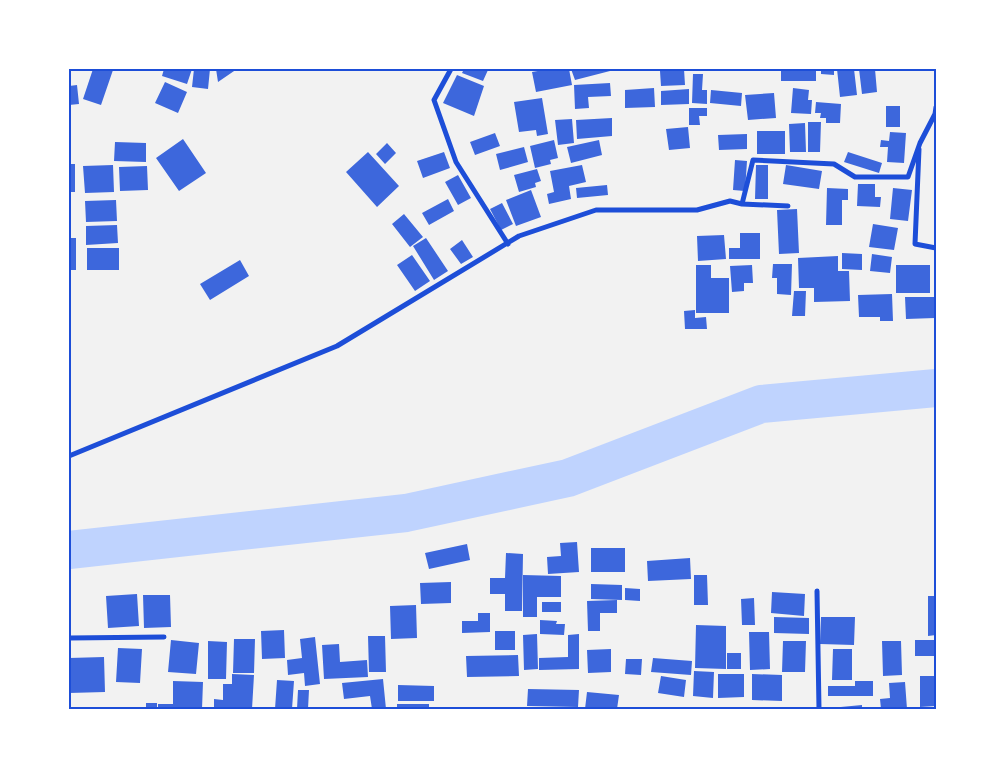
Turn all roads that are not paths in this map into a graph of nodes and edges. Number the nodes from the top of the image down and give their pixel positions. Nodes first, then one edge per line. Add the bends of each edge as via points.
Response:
1 (451, 69) edge
2 (936, 107) edge
3 (936, 113) edge
4 (920, 142) junction
5 (742, 204) junction
6 (788, 206) dead end
7 (508, 244) junction
8 (936, 248) edge
9 (69, 456) edge
10 (817, 591) dead end
11 (164, 637) dead end
12 (69, 638) edge
13 (819, 709) edge

1 - 7 street via 434,100 456,162
2 - 3 street
3 - 4 street
4 - 5 street via 908,177 855,177 834,164 754,160
4 - 8 street via 914,244
5 - 6 street
5 - 7 street via 730,201 697,210 596,210 519,236
7 - 9 street via 337,346
10 - 13 street
11 - 12 street

